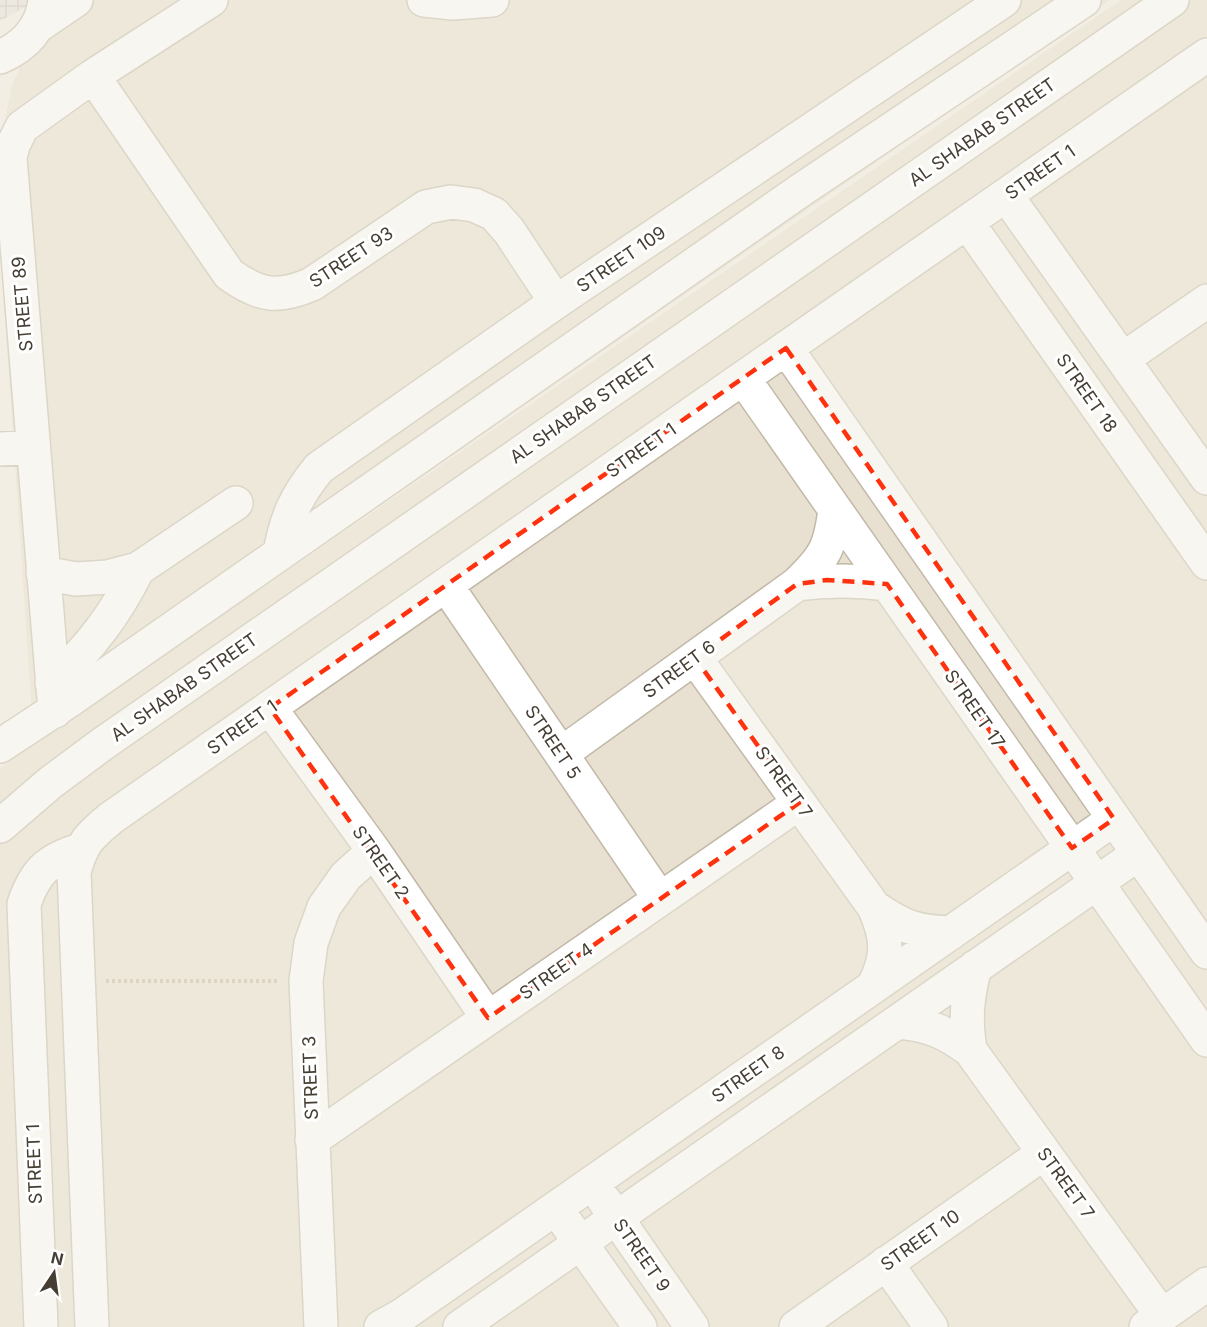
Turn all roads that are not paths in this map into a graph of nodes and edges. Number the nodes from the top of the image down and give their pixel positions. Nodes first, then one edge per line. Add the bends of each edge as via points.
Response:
1 (76, 0) edge
2 (211, 0) edge
3 (424, 0) edge
4 (492, 0) edge
5 (1004, 0) edge
6 (1172, 0) edge
7 (1078, 5) edge
8 (964, 11) edge
9 (42, 13) edge
10 (1102, 49) junction
11 (1207, 55) edge
12 (0, 57) edge
13 (997, 58) junction
14 (93, 76) junction
15 (1006, 195) junction
16 (967, 222) junction
17 (1207, 301) edge
18 (556, 302) junction
19 (786, 348) junction
20 (1123, 359) junction
21 (743, 378) junction
22 (33, 447) junction
23 (0, 449) edge
24 (1207, 478) edge
25 (236, 503) dead end
26 (835, 510) junction
27 (280, 553) junction
28 (1207, 563) edge
29 (138, 568) junction
30 (43, 573) junction
31 (797, 584) junction
32 (887, 584) junction
33 (446, 585) junction
34 (695, 658) junction
35 (53, 697) junction
36 (270, 708) junction
37 (0, 746) edge
38 (561, 753) junction
39 (799, 803) junction
40 (1114, 819) junction
41 (0, 826) edge
42 (1072, 848) junction
43 (80, 850) junction
44 (374, 851) junction
45 (1138, 854) junction
46 (1097, 883) junction
47 (660, 899) junction
48 (874, 907) junction
49 (951, 933) junction
50 (1207, 952) edge
51 (975, 967) junction
52 (873, 987) junction
53 (489, 1018) junction
54 (899, 1022) junction
55 (1207, 1040) edge
56 (970, 1050) junction
57 (312, 1140) junction
58 (1044, 1153) junction
59 (592, 1182) junction
60 (556, 1208) junction
61 (616, 1218) junction
62 (580, 1243) junction
63 (886, 1263) junction
64 (1207, 1284) edge
65 (1154, 1321) edge
66 (40, 1327) edge
67 (92, 1327) edge
68 (321, 1327) edge
69 (381, 1327) edge
70 (460, 1327) edge
71 (640, 1327) edge
72 (692, 1327) edge
73 (796, 1327) edge
74 (931, 1327) edge

1 - 9 street
2 - 14 street, STREET 89
3 - 4 street
5 - 8 street, STREET 109
6 - 10 street, AL SHABAB STREET
7 - 10 street
7 - 13 street
8 - 13 street
8 - 18 street, STREET 109
9 - 12 street via 27,40
10 - 41 street, AL SHABAB STREET via 101,745
11 - 15 street, STREET 1
13 - 27 street
14 - 18 street, STREET 93 via 230,274 247,287 269,294 291,293 312,285 426,207 452,202 474,205 494,214
14 - 22 street, STREET 89 via 22,127 10,158
15 - 16 street, STREET 1
15 - 20 street
16 - 19 street, STREET 1
16 - 28 street, STREET 18
17 - 20 street
18 - 27 street, STREET 109 via 319,468 292,507
19 - 21 street, STREET 1
19 - 40 street
20 - 24 street
21 - 26 street, STREET 17
21 - 33 street, STREET 1
22 - 23 street
22 - 30 street, STREET 89
25 - 29 street
26 - 31 street, STREET 6 via 831,538 818,564
26 - 32 street, STREET 17
27 - 35 street
29 - 30 street via 108,577 76,579
29 - 35 street via 122,601
30 - 35 street, STREET 89
31 - 32 street via 837,580
31 - 34 street, STREET 6
32 - 42 street, STREET 17
33 - 36 street, STREET 1
33 - 38 street, STREET 5
34 - 38 street, STREET 6
34 - 39 street, STREET 7
35 - 37 street
36 - 43 street, STREET 1 via 111,818
36 - 44 street, STREET 2
38 - 47 street, STREET 5
39 - 47 street, STREET 4
39 - 48 street, STREET 7
40 - 42 street, STREET 8
40 - 45 street
42 - 46 street, STREET 17
42 - 49 street, STREET 8
43 - 66 street, STREET 1 via 60,856 43,868 24,904
43 - 67 street via 74,872
44 - 53 street, STREET 2
44 - 57 street, STREET 3 via 346,876 324,908 311,943 306,981
45 - 46 street
45 - 50 street
46 - 51 street
46 - 55 street, STREET 17
47 - 53 street, STREET 4
48 - 49 street, STREET 7 via 897,923 923,932
48 - 52 street, STREET 7 via 883,926 886,947
49 - 52 street, STREET 8
51 - 54 street
51 - 56 street, STREET 7 via 966,1022
52 - 59 street, STREET 8
53 - 57 street, STREET 4
54 - 56 street, STREET 7 via 933,1028
54 - 61 street
56 - 58 street, STREET 7
57 - 68 street, STREET 3
58 - 63 street, STREET 10
58 - 65 street, STREET 7
59 - 60 street, STREET 8
59 - 61 street, STREET 9
60 - 62 street
60 - 69 street, STREET 8
61 - 62 street
61 - 72 street, STREET 9
62 - 70 street
62 - 71 street
63 - 73 street, STREET 10
63 - 74 street
64 - 65 street

